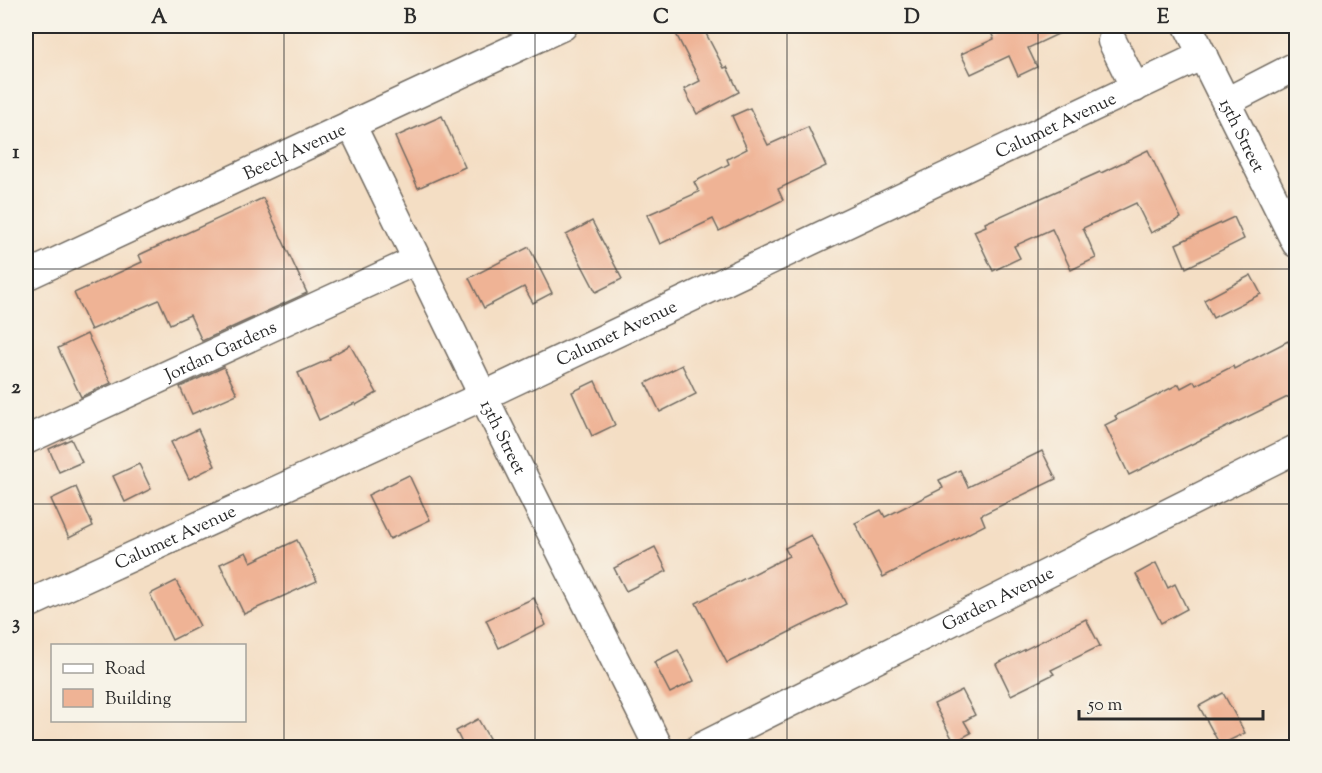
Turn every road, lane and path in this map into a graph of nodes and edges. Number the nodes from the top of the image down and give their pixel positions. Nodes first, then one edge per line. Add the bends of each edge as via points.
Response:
1 (563, 26) edge
2 (1188, 26) edge
3 (1112, 41) dead end
4 (1203, 55) junction
5 (1296, 66) edge
6 (1135, 88) junction
7 (1226, 102) junction
8 (351, 123) junction
9 (1296, 243) edge
10 (417, 260) junction
11 (26, 276) edge
12 (483, 396) junction
13 (26, 440) edge
14 (1296, 449) edge
15 (26, 605) edge
16 (659, 747) edge
17 (699, 747) edge

1 - 8 street, Beech Avenue
2 - 4 street, 15th Street
3 - 6 street
4 - 6 street, Calumet Avenue
4 - 7 street, 15th Street
5 - 7 street
6 - 12 street, Calumet Avenue
7 - 9 street, 15th Street
8 - 10 street, 13th Street
8 - 11 street, Beech Avenue
10 - 12 street, 13th Street
10 - 13 street, Jordan Gardens
12 - 15 street, Calumet Avenue
12 - 16 street, 13th Street
14 - 17 street, Garden Avenue

